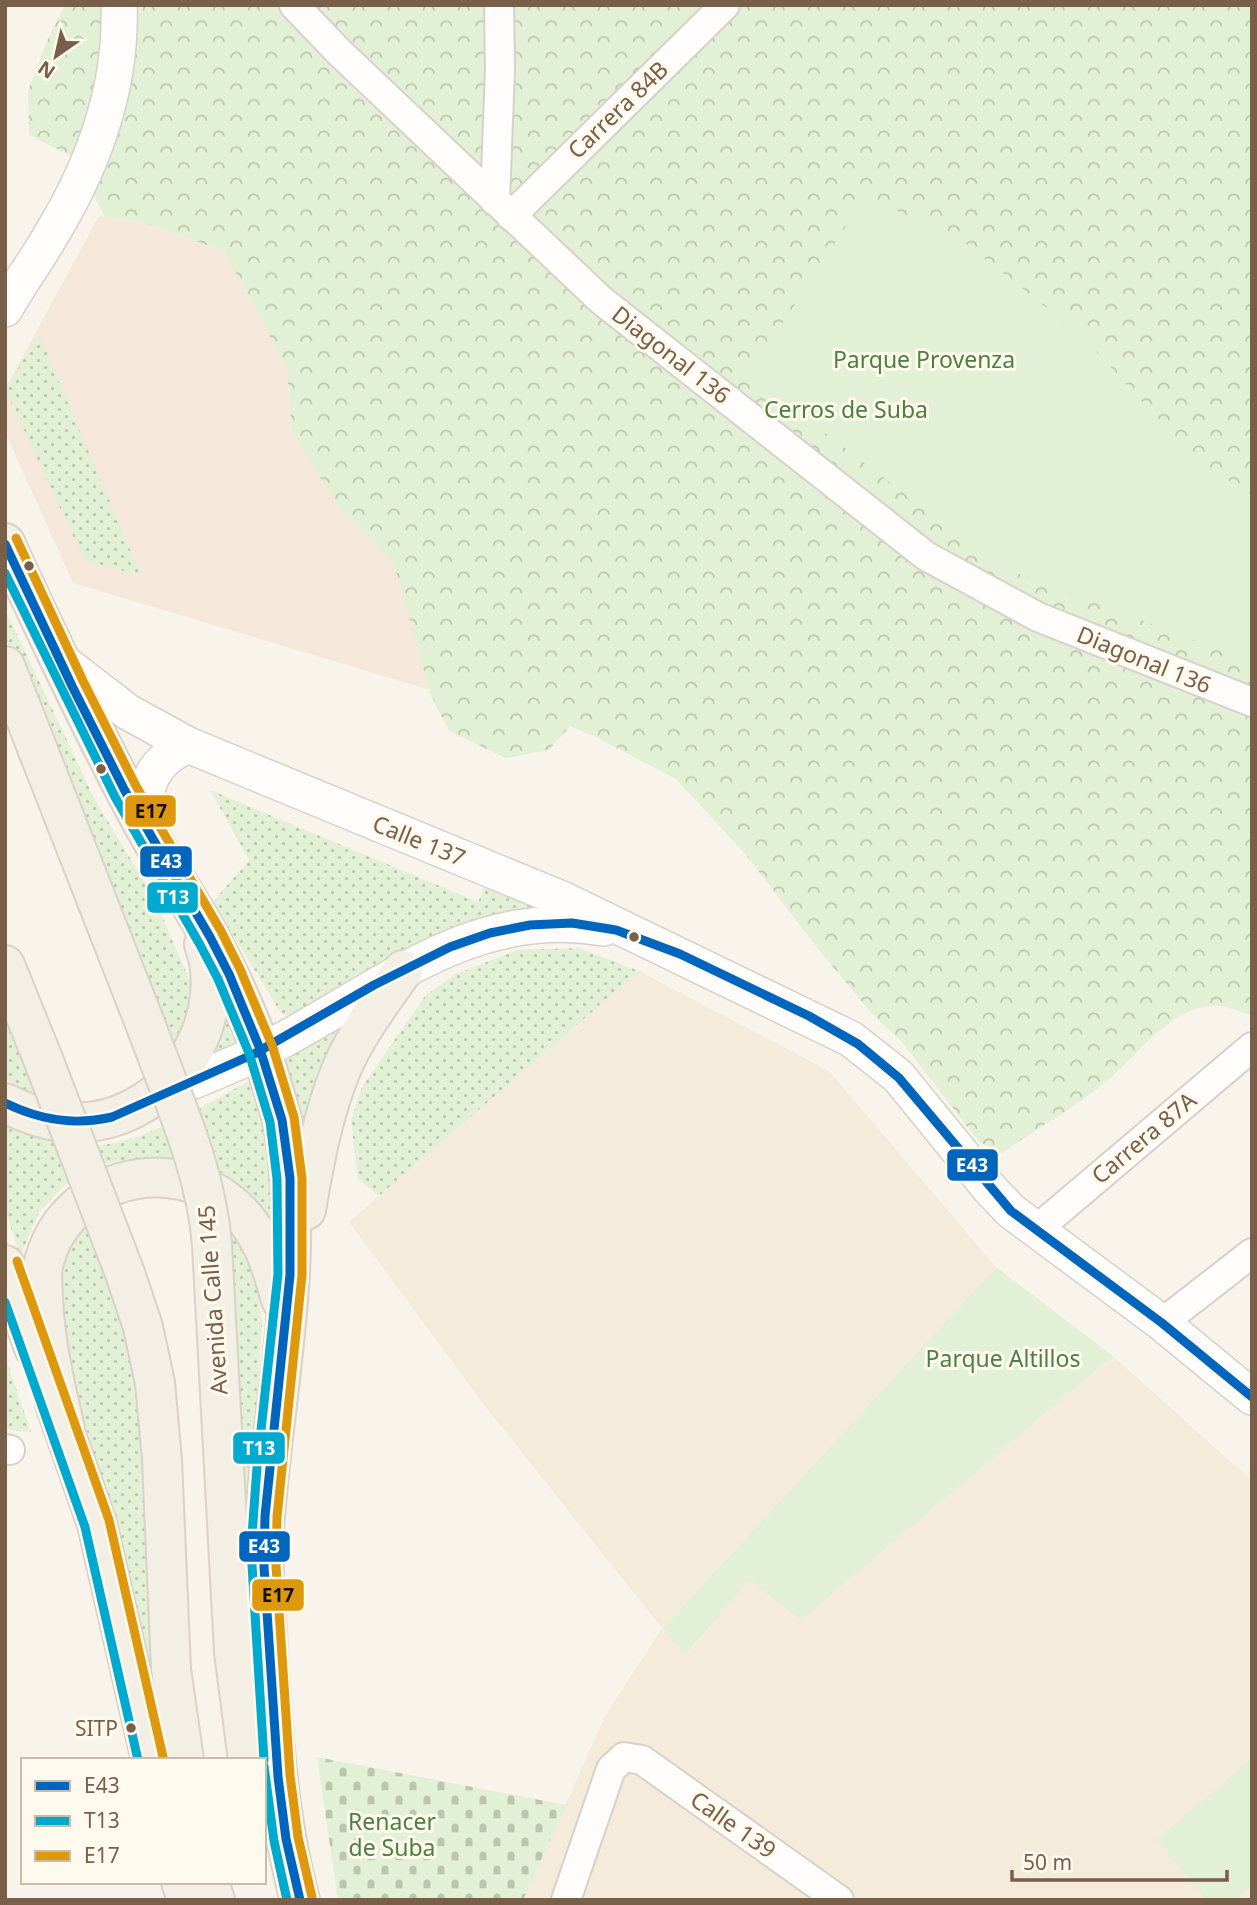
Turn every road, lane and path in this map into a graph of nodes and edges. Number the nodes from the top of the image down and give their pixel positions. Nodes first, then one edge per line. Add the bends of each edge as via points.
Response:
1 (119, 5) edge
2 (294, 5) edge
3 (499, 5) edge
4 (725, 5) edge
5 (503, 208) junction
6 (8, 302) edge
7 (5, 543) edge
8 (58, 658) junction
9 (5, 666) edge
10 (1252, 702) edge
11 (188, 745) junction
12 (142, 821) junction
13 (173, 879) junction
14 (648, 940) junction
15 (5, 965) edge
16 (403, 970) junction
17 (1252, 1047) edge
18 (262, 1051) junction
19 (152, 1098) junction
20 (5, 1103) edge
21 (1036, 1230) junction
22 (1252, 1253) edge
23 (5, 1265) edge
24 (288, 1303) junction
25 (1162, 1323) junction
26 (1252, 1397) edge
27 (65, 1429) junction
28 (151, 1758) edge
29 (184, 1758) edge
30 (248, 1758) edge
31 (266, 1843) edge
32 (188, 1890) edge
33 (215, 1900) edge
34 (285, 1900) edge
35 (300, 1900) edge
36 (566, 1900) edge
37 (839, 1900) edge

1 - 6 street via 114,79 102,127 52,234
2 - 5 street, Diagonal 136
3 - 5 street
4 - 5 street, Carrera 84B
5 - 10 street, Diagonal 136 via 601,300 926,556 1038,617
7 - 8 main road
8 - 11 street, Calle 137 via 128,712
8 - 12 main road
9 - 30 main road, Avenida Calle 145, bridge via 146,1026 209,1213 234,1653
11 - 12 street via 170,753 151,776
11 - 14 street, Calle 137 via 564,900
12 - 13 main road
13 - 18 main road via 238,991
13 - 19 main road via 200,932 210,969 209,1009 198,1045 177,1076
14 - 16 street, Calle 137 via 574,923 547,924 509,929 451,947
14 - 21 street, Calle 137 via 852,1038 898,1076 990,1189
15 - 29 main road, bridge via 143,1327 155,1383 171,1669
16 - 18 street, Calle 137
16 - 24 main road via 341,1070 312,1170
17 - 21 street, Carrera 87A
18 - 19 street, Calle 137
18 - 24 main road via 284,1128 293,1208
19 - 20 main road via 123,1114 90,1121 57,1121
21 - 25 street, Calle 137
22 - 25 street
23 - 27 main road
24 - 27 main road via 247,1222 211,1191 160,1176 106,1187 70,1214 54,1238 43,1268 49,1363
24 - 35 main road via 264,1565 277,1777
25 - 26 street, Calle 137
27 - 28 main road via 97,1524
31 - 34 main road
32 - 33 main road
36 - 37 street, Calle 139 via 611,1769 624,1757 642,1760

